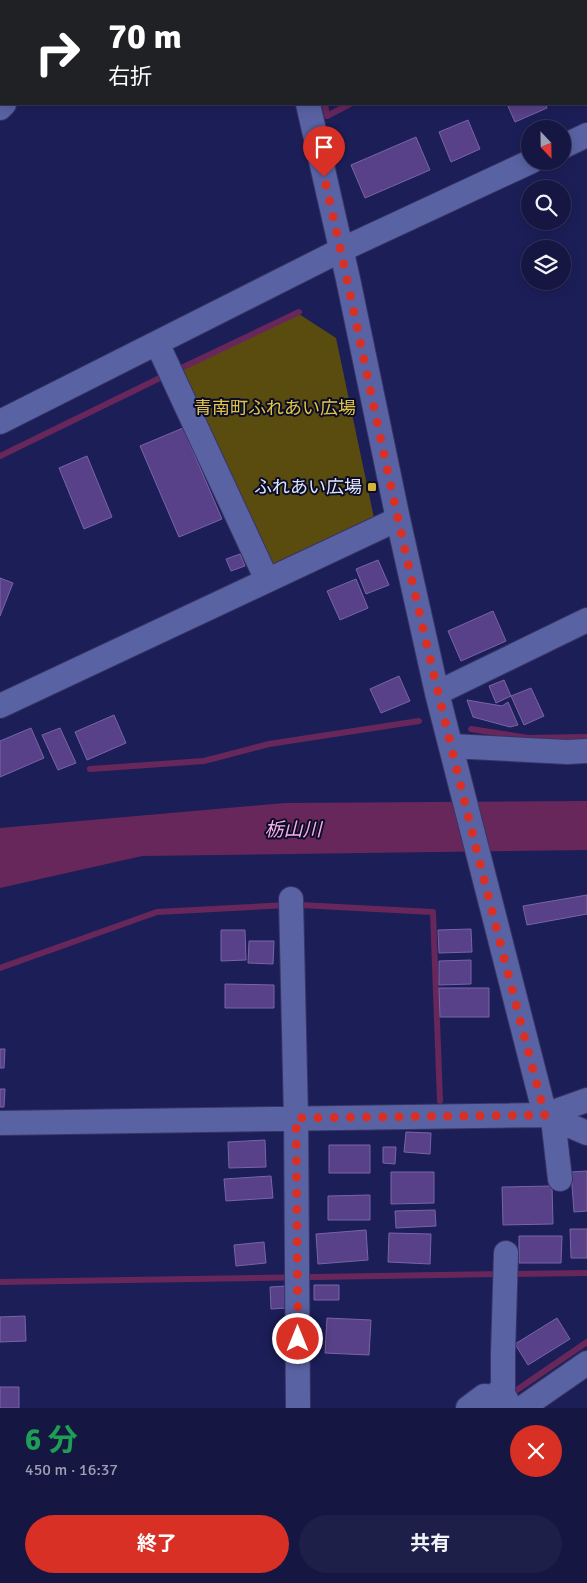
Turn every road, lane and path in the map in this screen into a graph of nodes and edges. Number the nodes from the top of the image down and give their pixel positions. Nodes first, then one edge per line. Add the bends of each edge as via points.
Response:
1 (308, 105) edge
2 (587, 136) edge
3 (571, 143) edge
4 (521, 166) edge
5 (341, 250) junction
6 (157, 343) junction
7 (0, 422) edge
8 (398, 519) junction
9 (267, 580) junction
10 (587, 620) edge
11 (437, 694) junction
12 (0, 706) edge
13 (587, 751) edge
14 (453, 755) junction
15 (291, 899) dead end
16 (587, 1100) edge
17 (549, 1117) junction
18 (296, 1118) junction
19 (0, 1122) edge
20 (587, 1133) edge
21 (560, 1179) dead end
22 (506, 1253) dead end
23 (587, 1363) edge
24 (492, 1397) junction
25 (526, 1405) edge
26 (298, 1408) edge
27 (468, 1408) edge

1 - 5 street
2 - 3 street
4 - 5 street
5 - 6 street
5 - 8 street
6 - 7 street
6 - 9 street
8 - 9 street
8 - 11 street
9 - 12 street
10 - 11 street
11 - 14 street
13 - 14 street
14 - 17 street
15 - 18 street
16 - 17 street
17 - 18 street
17 - 20 street
17 - 21 street
18 - 19 street
18 - 26 street
22 - 24 street via 504,1389
23 - 25 street
24 - 25 street
24 - 27 street via 484,1396

